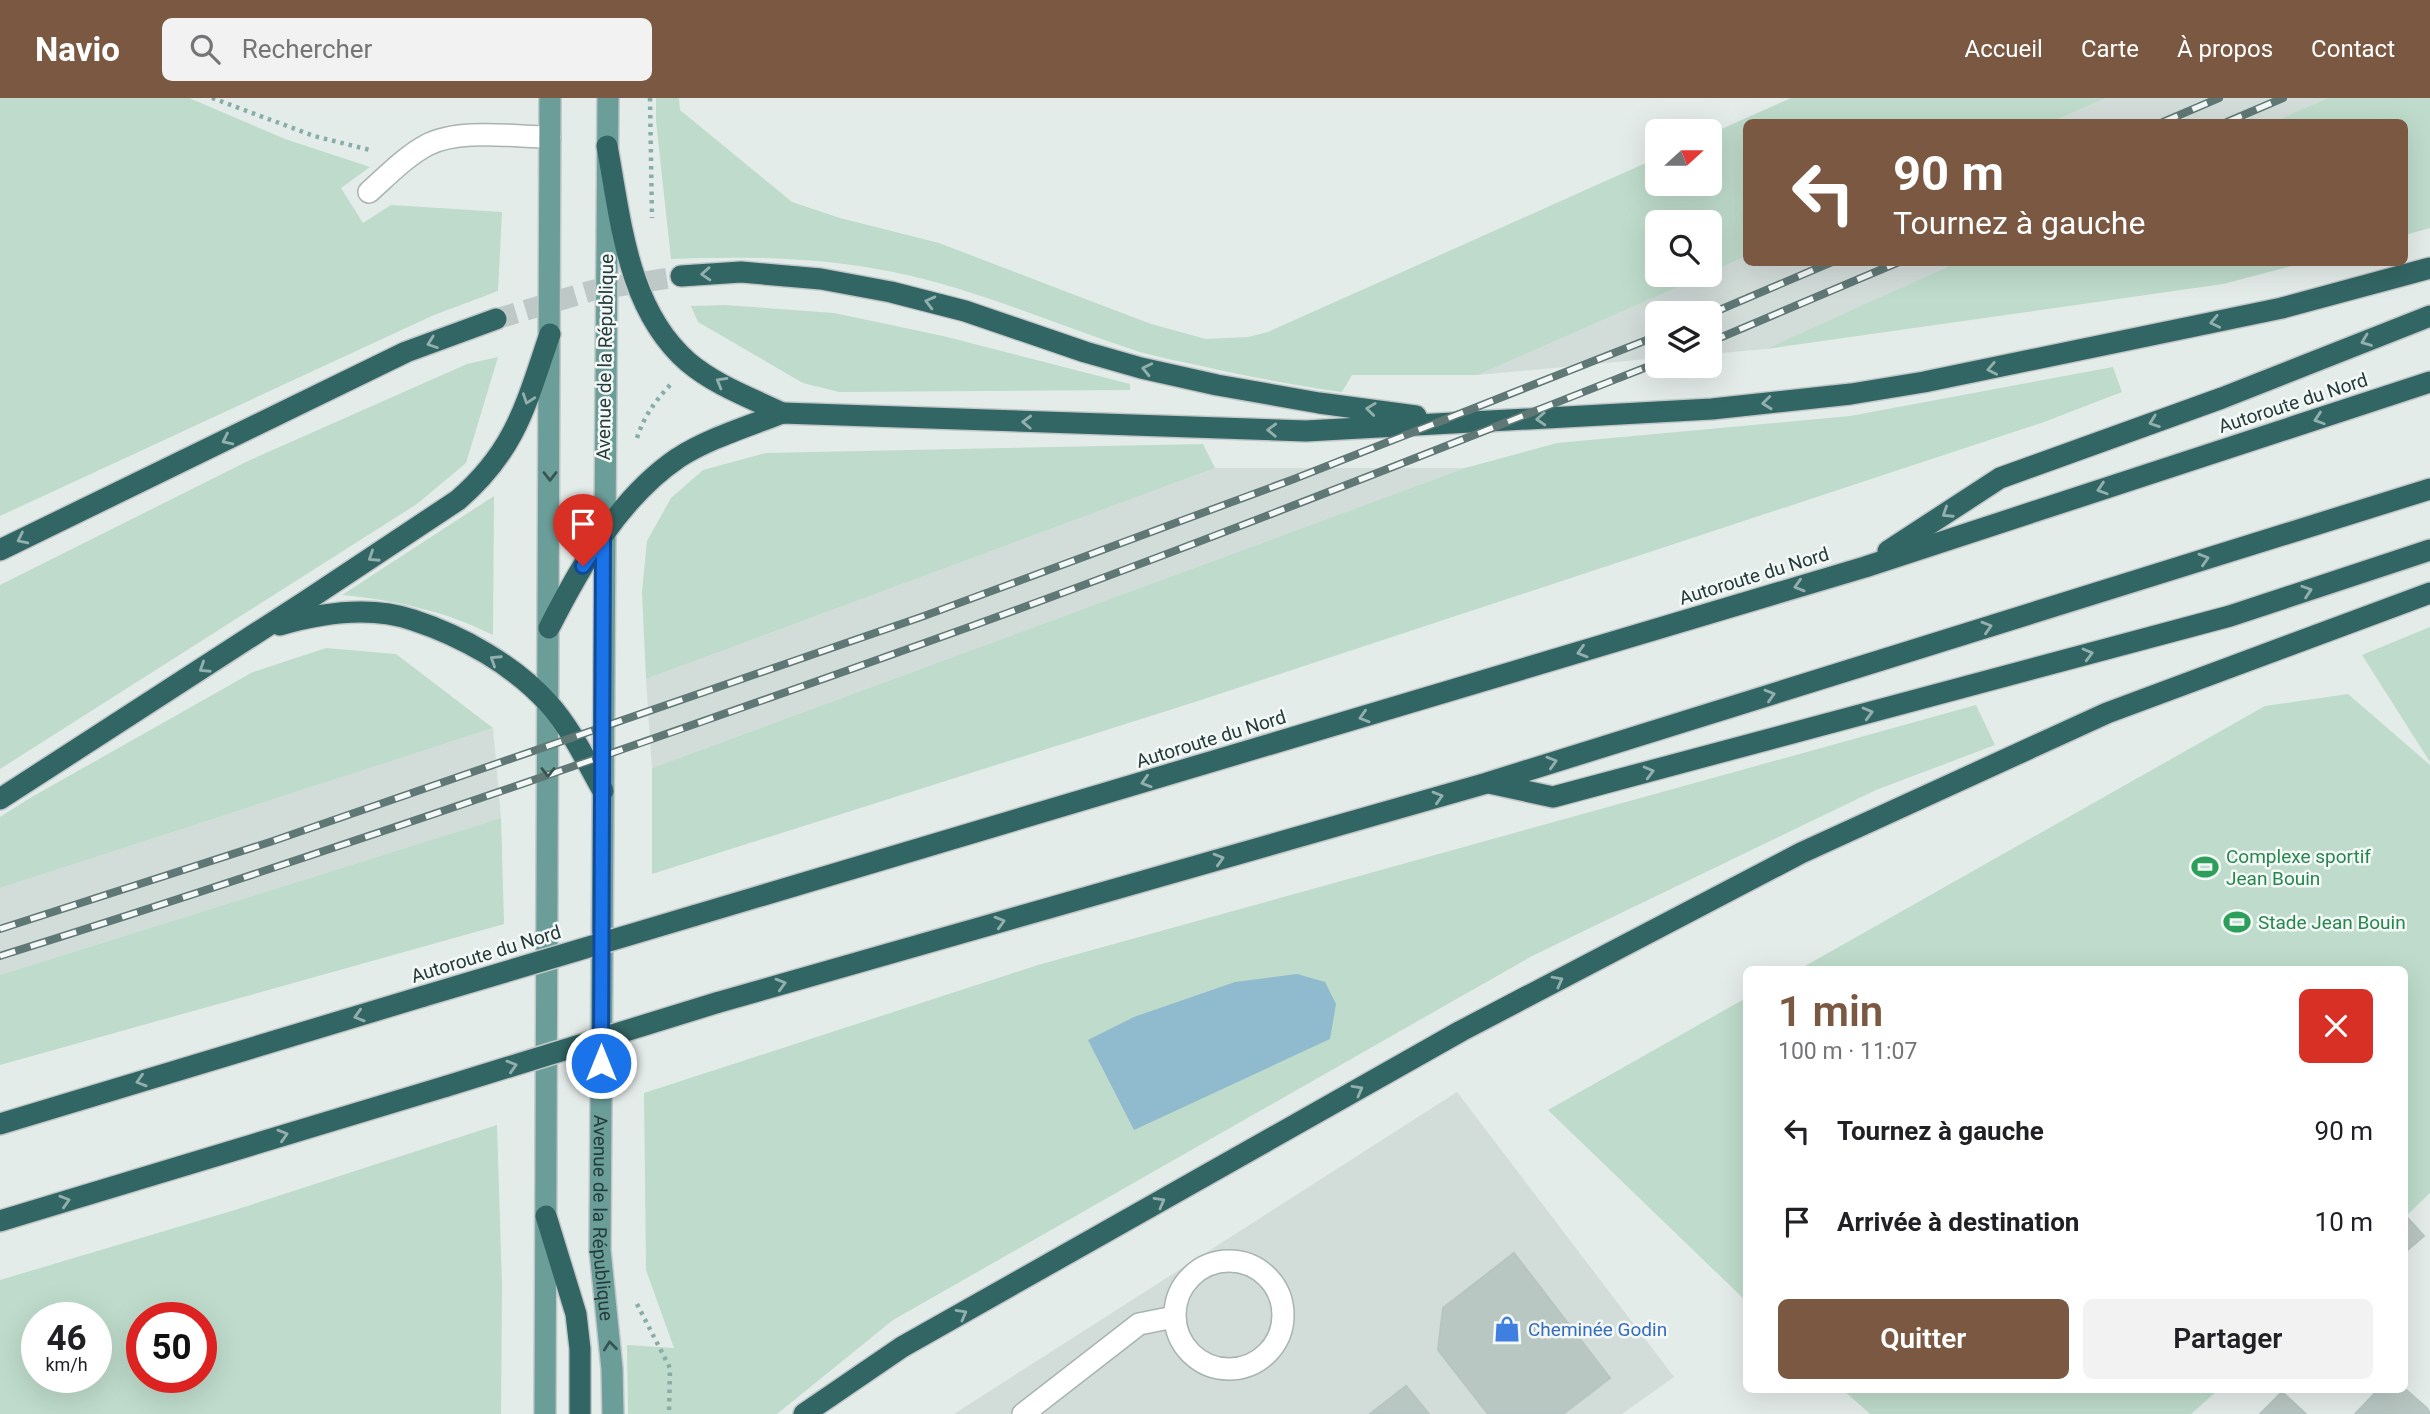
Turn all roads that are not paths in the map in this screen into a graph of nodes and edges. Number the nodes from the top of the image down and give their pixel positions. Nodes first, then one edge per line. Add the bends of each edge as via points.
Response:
1 (550, 98) edge
2 (608, 98) edge
3 (550, 138) junction
4 (607, 146) junction
5 (369, 192) dead end
6 (2430, 268) edge
7 (681, 275) tunnel mouth
8 (2430, 316) edge
9 (496, 319) tunnel mouth
10 (550, 334) junction
11 (2430, 382) edge
12 (782, 413) junction
13 (1463, 423) junction
14 (2430, 489) edge
15 (603, 537) junction
16 (0, 550) edge
17 (2430, 550) edge
18 (1865, 567) junction
19 (2430, 593) edge
20 (549, 628) junction
21 (261, 631) junction
22 (548, 703) junction
23 (1487, 782) junction
24 (603, 791) junction
25 (0, 799) edge
26 (0, 1124) edge
27 (545, 1216) junction
28 (0, 1221) edge
29 (1174, 1317) junction
30 (545, 1414) edge
31 (580, 1414) edge
32 (613, 1414) edge
33 (804, 1414) edge
34 (1023, 1414) edge

1 - 3 main road
2 - 4 main road, Avenue de la République
3 - 5 lane via 448,138 405,158
3 - 10 main road
12 -> 4 highway via 690,364 660,331 627,251
4 - 15 main road, Avenue de la République
6 -> 13 highway via 2282,308 1863,392 1712,409
13 -> 7 highway via 1319,403 1153,371 891,292 821,279 741,272
8 -> 18 highway via 2000,478
9 -> 16 highway via 406,352
10 -> 20 main road
10 -> 21 highway via 523,414 496,463 479,482 433,518
11 -> 18 highway, Autoroute du Nord
13 -> 12 highway via 1306,430
12 - 15 highway via 678,459 631,500
23 -> 14 highway
15 - 20 highway
15 - 24 main road, Avenue de la République
23 -> 17 highway via 1553,797 2230,616
18 -> 26 highway, Autoroute du Nord, bridge
33 -> 19 highway via 902,1347 1461,1031 1801,853 2107,713
20 - 22 main road
22 -> 21 highway via 500,663 411,619 335,613
21 -> 25 highway
22 - 24 highway
22 -> 27 main road
28 -> 23 highway, bridge via 716,1003
32 -> 24 main road, Avenue de la République via 600,1250
27 - 30 main road
27 - 31 highway via 576,1314
29 - 29 lane via 1186,1350 1200,1362 1235,1370 1267,1354 1282,1329 1283,1314 1273,1282 1260,1270 1228,1261 1211,1264 1184,1284
29 - 34 lane via 1139,1324

